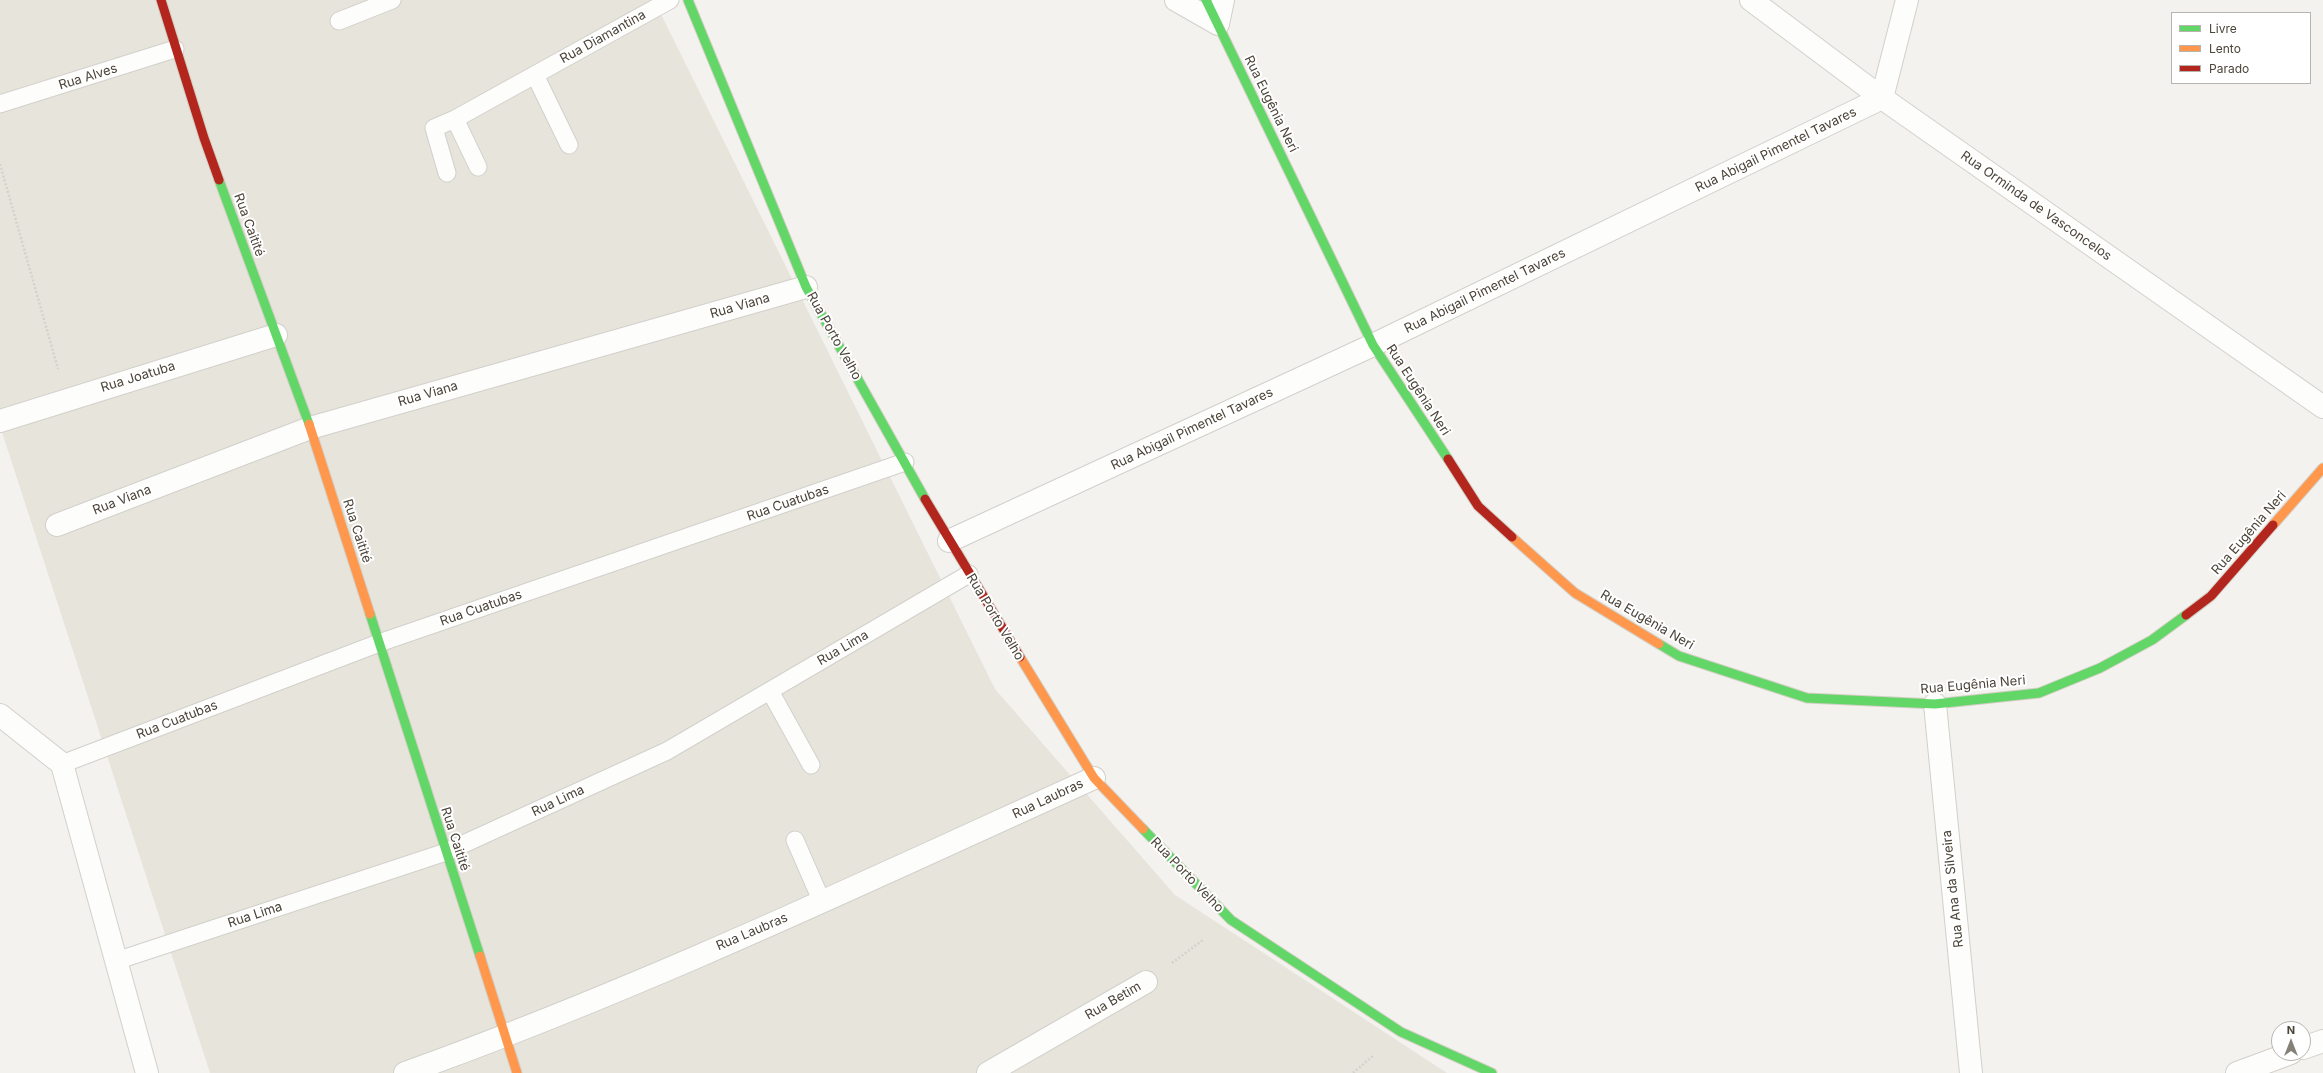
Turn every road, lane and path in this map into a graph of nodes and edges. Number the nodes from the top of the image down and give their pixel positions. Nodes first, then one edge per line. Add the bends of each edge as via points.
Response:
1 (161, 0) edge
2 (392, 0) edge
3 (670, 0) edge
4 (688, 0) edge
5 (1176, 0) edge
6 (1206, 0) edge
7 (1223, 0) edge
8 (1751, 0) edge
9 (1907, 0) edge
10 (339, 21) dead end
11 (1218, 24) junction
12 (175, 50) junction
13 (535, 75) junction
14 (1882, 98) junction
15 (0, 104) edge
16 (455, 119) junction
17 (569, 145) dead end
18 (0, 164) edge
19 (478, 167) dead end
20 (446, 173) dead end
21 (806, 287) junction
22 (276, 335) junction
23 (1373, 345) junction
24 (67, 399) junction
25 (2323, 407) edge
26 (0, 421) edge
27 (310, 428) junction
28 (905, 462) junction
29 (2323, 468) edge
30 (57, 525) dead end
31 (949, 541) junction
32 (969, 574) junction
33 (379, 643) junction
34 (770, 691) junction
35 (1934, 704) junction
36 (0, 715) edge
37 (62, 764) junction
38 (811, 765) dead end
39 (1094, 778) junction
40 (795, 840) dead end
41 (446, 852) junction
42 (822, 902) junction
43 (1231, 920) junction
44 (116, 961) junction
45 (1146, 982) joint
46 (505, 1037) junction
47 (2323, 1041) edge
48 (2311, 1045) edge
49 (2271, 1060) edge
50 (147, 1073) edge
51 (405, 1073) edge
52 (518, 1073) edge
53 (988, 1073) edge
54 (1492, 1073) edge
55 (1971, 1073) edge
56 (2237, 1073) edge

1 - 12 street, Rua Caitité
2 - 10 lane
3 - 13 lane, Rua Diamantina
4 - 21 street, Rua Porto Velho
5 - 11 street
6 - 11 street, Rua Eugênia Neri
7 - 11 street
8 - 14 street, Rua Orminda de Vasconcelos
9 - 14 street
11 - 23 street, Rua Eugênia Neri
12 - 15 lane, Rua Alves
12 - 22 street, Rua Caitité via 204,138
13 - 16 lane, Rua Diamantina
13 - 17 lane
14 - 23 street, Rua Abigail Pimentel Tavares
14 - 25 street, Rua Orminda de Vasconcelos
16 - 19 lane
16 - 20 lane, Rua Diamantina via 434,128
18 - 24 path
21 - 27 street, Rua Viana
21 - 28 street, Rua Porto Velho
22 - 24 street, Rua Joatuba
22 - 27 street, Rua Caitité
23 - 31 street, Rua Abigail Pimentel Tavares
23 - 35 street, Rua Eugênia Neri via 1478,506 1575,593 1679,656 1807,698
24 - 26 street, Rua Joatuba
27 - 30 street, Rua Viana
27 - 33 street, Rua Caitité
28 - 31 street, Rua Porto Velho
28 - 33 lane, Rua Cuatubas
29 - 35 street, Rua Eugênia Neri via 2212,596 2152,640 2100,668 2039,693
31 - 32 street, Rua Porto Velho
32 - 34 lane, Rua Lima
32 - 39 street, Rua Porto Velho
33 - 37 lane, Rua Cuatubas
33 - 41 street, Rua Caitité
34 - 38 lane
34 - 41 lane, Rua Lima via 667,751
35 - 55 street, Rua Ana da Silveira
36 - 37 street
37 - 44 street
39 - 42 street, Rua Laubras
39 - 43 street, Rua Porto Velho
40 - 42 lane
41 - 44 lane, Rua Lima
41 - 46 street, Rua Caitité
42 - 46 street, Rua Laubras
43 - 45 path, Rua Betim
43 - 54 street, Rua Porto Velho via 1401,1032
44 - 50 street
45 - 53 street, Rua Betim
46 - 51 street, Rua Laubras
46 - 52 street, Rua Caitité
47 - 48 street
49 - 56 street

